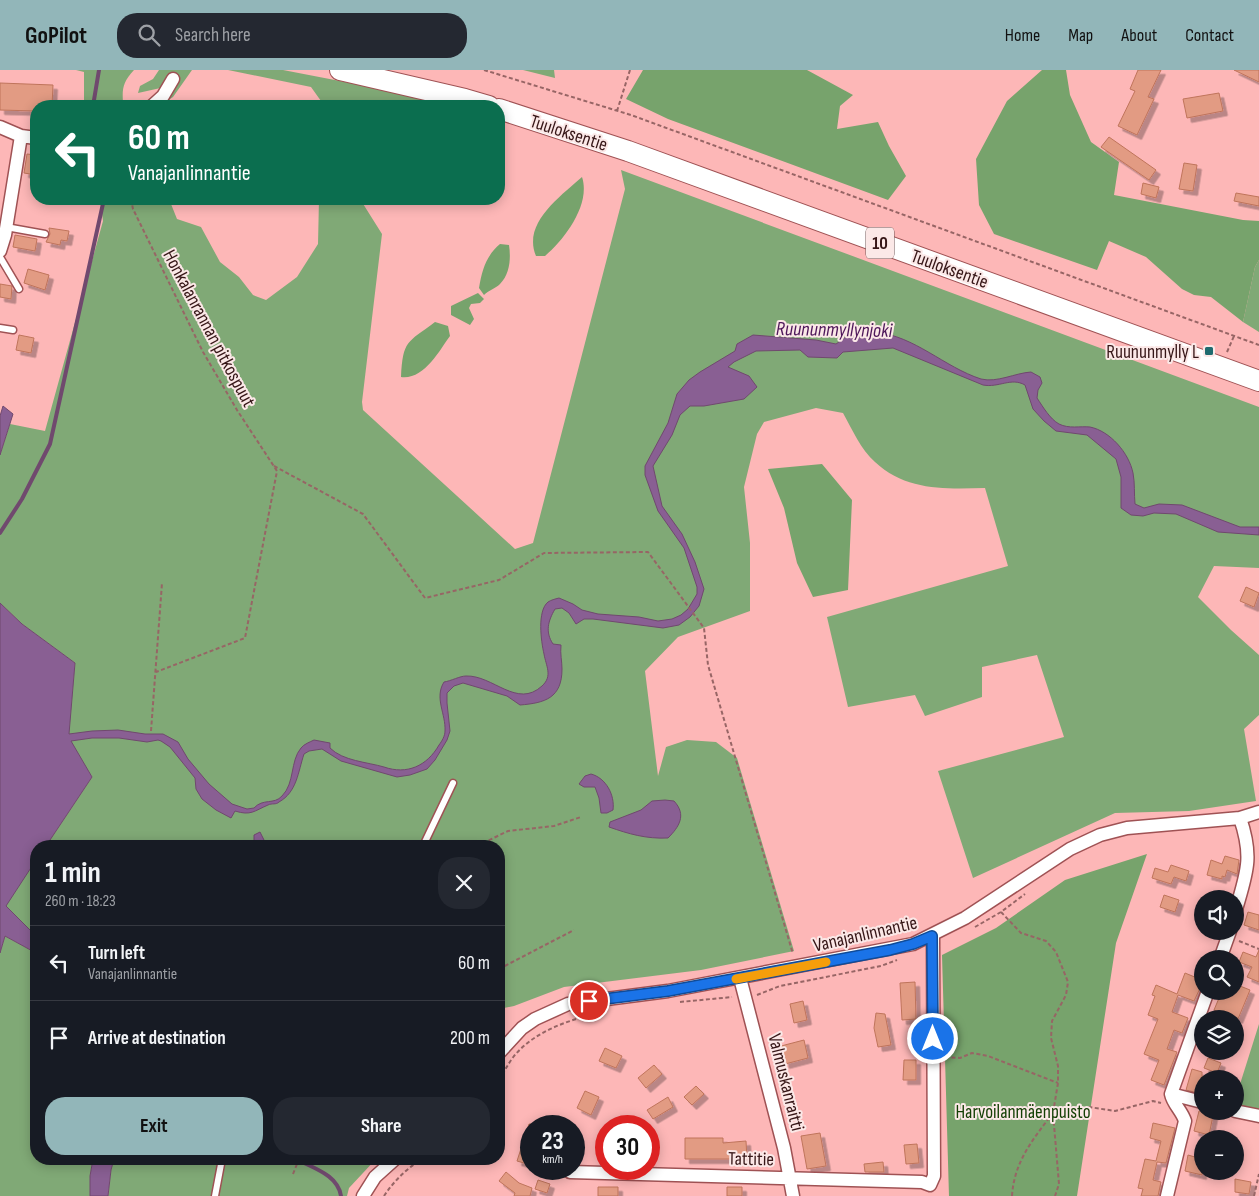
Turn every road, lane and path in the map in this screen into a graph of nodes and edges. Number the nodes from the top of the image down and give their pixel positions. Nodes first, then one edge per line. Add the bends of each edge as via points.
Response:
1 (340, 70) edge
2 (484, 70) edge
3 (630, 70) edge
4 (173, 79) dead end
5 (160, 100) edge
6 (468, 100) edge
7 (617, 110) junction
8 (505, 111) edge
9 (0, 127) edge
10 (21, 136) junction
11 (30, 137) edge
12 (132, 205) edge
13 (6, 226) junction
14 (45, 234) dead end
15 (0, 251) edge
16 (0, 257) edge
17 (19, 289) dead end
18 (0, 328) edge
19 (13, 330) dead end
20 (1234, 336) junction
21 (1259, 345) edge
22 (1226, 356) dead end
23 (1259, 381) edge
24 (274, 466) junction
25 (162, 583) dead end
26 (156, 672) junction
27 (151, 731) dead end
28 (453, 783) dead end
29 (1259, 812) edge
30 (581, 817) dead end
31 (1240, 818) junction
32 (426, 840) edge
33 (489, 840) edge
34 (1242, 890) edge
35 (1001, 912) dead end
36 (574, 930) dead end
37 (932, 936) junction
38 (1241, 940) edge
39 (1259, 949) edge
40 (505, 966) edge
41 (797, 967) junction
42 (740, 978) junction
43 (1205, 1000) edge
44 (599, 1013) dead end
45 (505, 1046) edge
46 (933, 1057) junction
47 (505, 1070) edge
48 (1058, 1083) junction
49 (1173, 1099) junction
50 (1194, 1101) edge
51 (1053, 1113) junction
52 (1244, 1113) edge
53 (1259, 1116) edge
54 (221, 1165) edge
55 (297, 1165) edge
56 (388, 1165) edge
57 (413, 1165) edge
58 (585, 1172) edge
59 (293, 1174) dead end
60 (1259, 1174) edge
61 (790, 1177) junction
62 (215, 1196) edge
63 (363, 1196) edge
64 (384, 1196) edge
65 (793, 1196) edge
66 (1012, 1196) edge
67 (1055, 1196) edge
68 (1167, 1196) edge
69 (1254, 1196) edge

1 - 6 highway
2 - 7 path
3 - 7 path
4 - 5 street
7 - 20 path
8 - 23 highway, Tuuloksentie / 10 via 628,151
9 - 10 street
10 - 11 street
10 - 13 street
12 - 24 path, Honkalanrannan pitkospuut via 203,352
13 - 14 lane
13 - 15 street
16 - 17 lane
18 - 19 lane
20 - 21 path
20 - 22 path
24 - 26 path via 277,471 245,638
24 - 41 path, Honkalanrannan pitkospuut via 363,514 425,598 499,580 544,553 648,552 704,628 708,665
25 - 26 path
26 - 27 path
28 - 32 lane
29 - 31 street, Vanajanlinnantie
30 - 33 path via 554,826 508,831
31 - 34 street via 1249,857
31 - 37 street, Vanajanlinnantie via 1127,828 1100,835 1070,849
35 - 48 path via 1021,933 1046,941 1056,952 1068,982 1066,995 1052,1022
36 - 40 path
37 - 41 street, Vanajanlinnantie via 890,950
37 - 46 street
38 - 39 path
41 - 42 street, Vanajanlinnantie
42 - 45 street, Vanajanlinnantie via 568,1004 535,1019
42 - 61 street, Valmuskanraitti
43 - 49 street
44 - 47 path via 550,1029 535,1038 514,1056
46 - 48 path via 960,1058 972,1053 988,1056
46 - 61 street, Tattitie via 934,1176 930,1185 922,1182
48 - 51 path
49 - 50 street
49 - 51 path via 1116,1111 1089,1107
49 - 68 street via 1185,1121
51 - 66 path via 1026,1149 1013,1182
51 - 67 path via 1059,1184
52 - 53 street
54 - 62 lane
55 - 59 path
56 - 63 street via 375,1177
57 - 64 path
58 - 61 street, Tattitie
60 - 69 path
61 - 65 street, Valmuskanraitti

